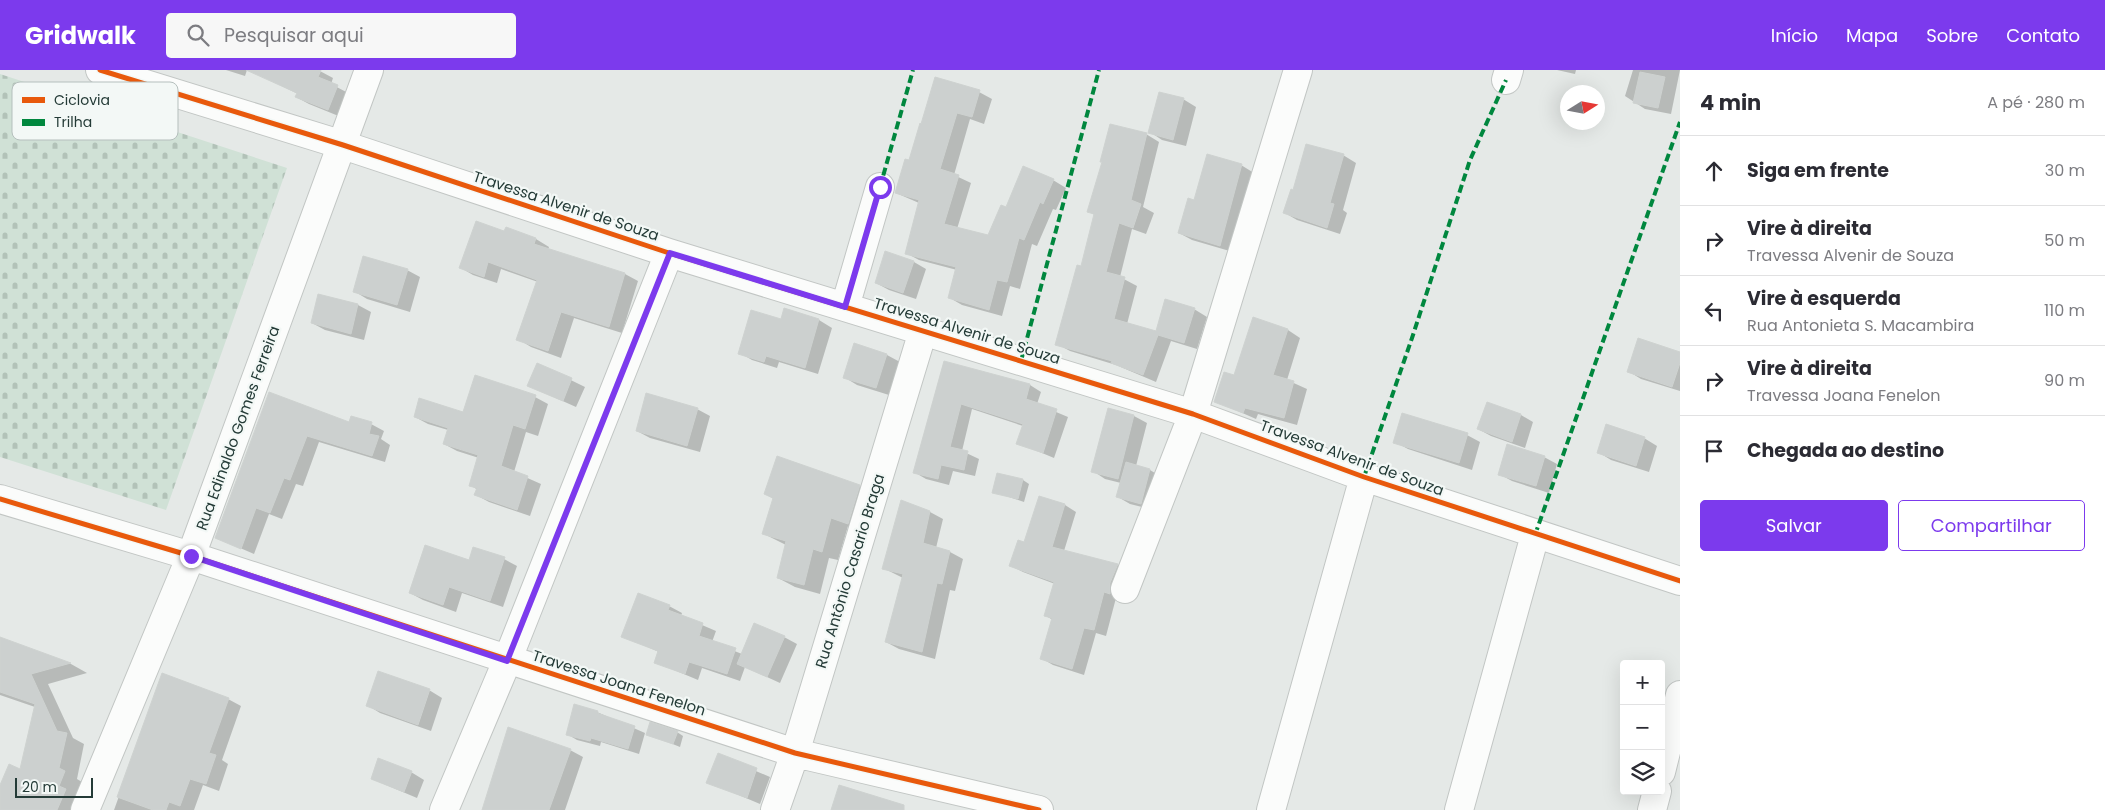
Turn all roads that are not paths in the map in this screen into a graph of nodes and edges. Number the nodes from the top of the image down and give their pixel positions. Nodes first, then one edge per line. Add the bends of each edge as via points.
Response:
1 (100, 70) edge
2 (369, 70) edge
3 (1298, 70) edge
4 (139, 82) edge
5 (178, 94) edge
6 (342, 145) junction
7 (880, 187) dead end
8 (670, 253) junction
9 (845, 307) junction
10 (923, 331) junction
11 (1194, 414) junction
12 (1364, 477) junction
13 (0, 499) edge
14 (1535, 535) junction
15 (191, 556) junction
16 (1680, 581) edge
17 (1125, 589) dead end
18 (507, 661) junction
19 (1680, 695) edge
20 (795, 753) junction
21 (1665, 756) edge
22 (1656, 795) edge
23 (84, 810) edge
24 (444, 810) edge
25 (775, 810) edge
26 (1038, 810) edge
27 (1271, 810) edge
28 (1459, 810) edge
29 (1652, 810) edge

1 - 4 street, Travessa Alvenir de Souza
2 - 6 street, Rua Edinaldo Gomes Ferreira
3 - 11 street
5 - 6 street, Travessa Alvenir de Souza
6 - 8 street, Travessa Alvenir de Souza
6 - 15 street, Rua Edinaldo Gomes Ferreira
7 - 9 street
8 - 9 street, Travessa Alvenir de Souza
8 - 18 street
9 - 10 street, Travessa Alvenir de Souza
10 - 11 street, Travessa Alvenir de Souza
10 - 20 street, Rua Antônio Casario Braga
11 - 12 street, Travessa Alvenir de Souza
11 - 17 street
12 - 14 street, Travessa Alvenir de Souza
12 - 27 street
13 - 15 street, Travessa Joana Fenelon
14 - 16 street, Travessa Alvenir de Souza
14 - 28 street
15 - 18 street, Travessa Joana Fenelon
15 - 23 street, Rua Edinaldo Gomes Ferreira
18 - 20 street, Travessa Joana Fenelon
18 - 24 street
19 - 21 street
20 - 25 street, Rua Antônio Casario Braga
20 - 26 street, Travessa Joana Fenelon
22 - 29 street

